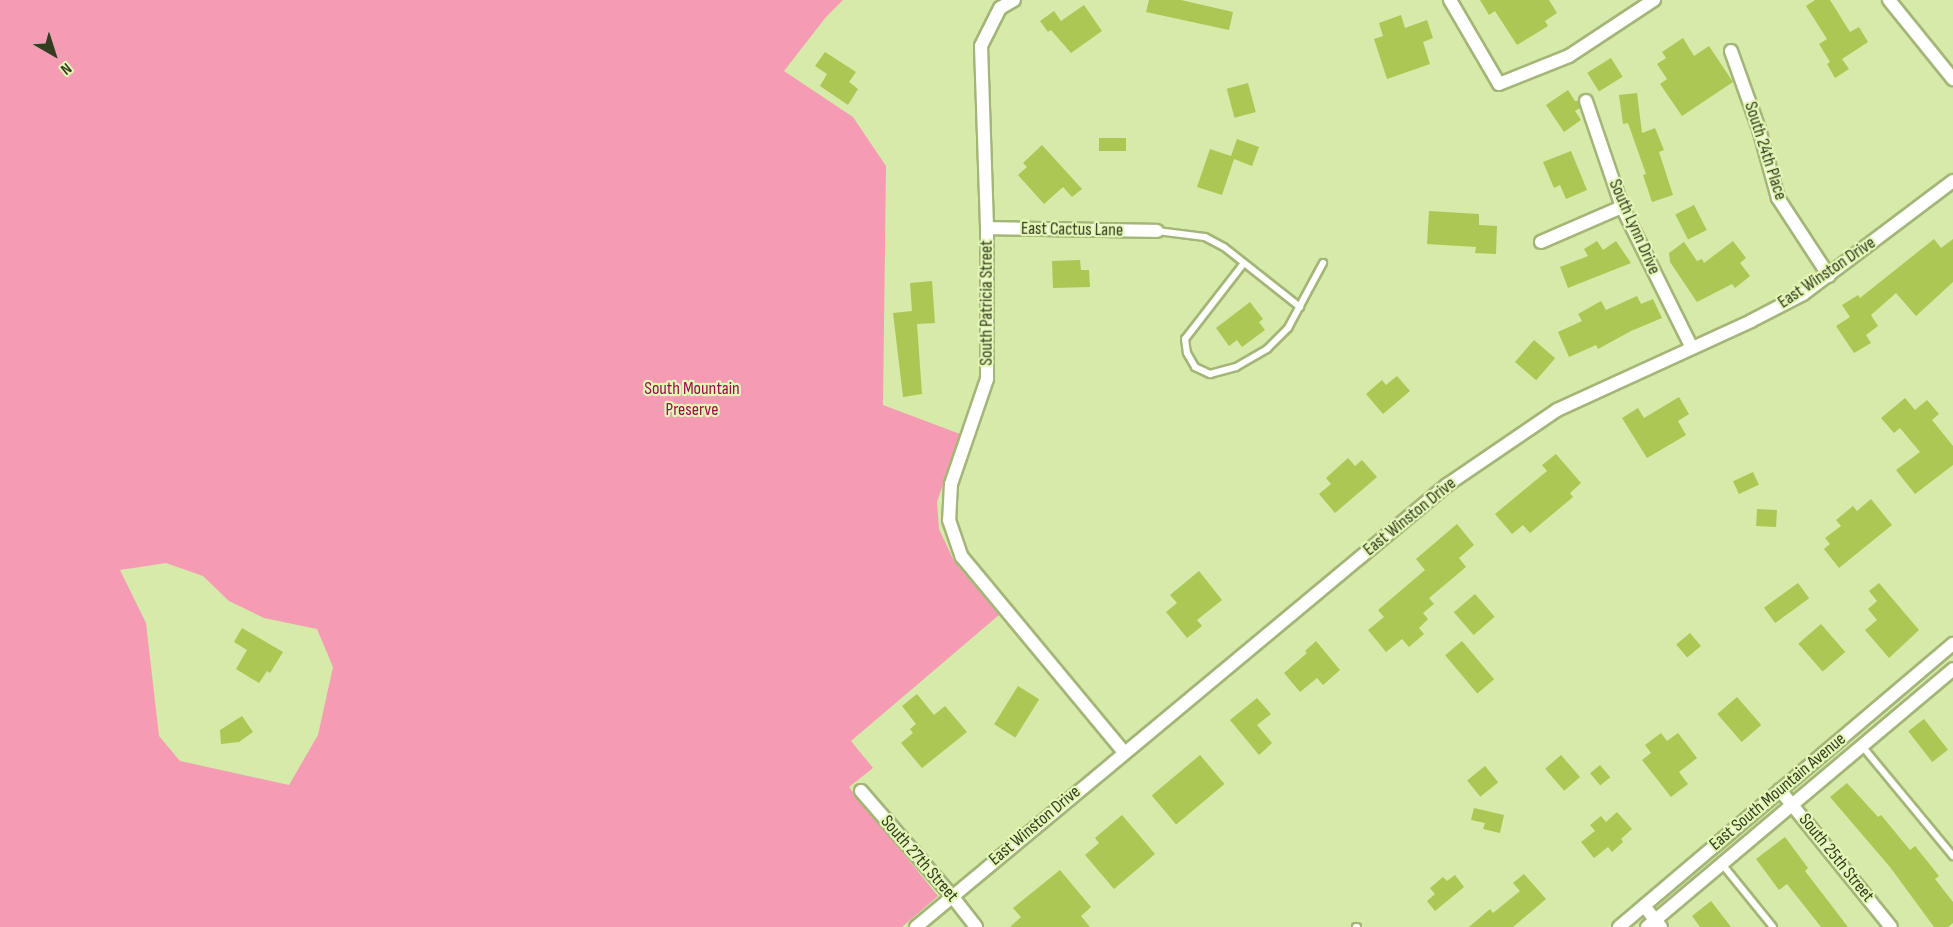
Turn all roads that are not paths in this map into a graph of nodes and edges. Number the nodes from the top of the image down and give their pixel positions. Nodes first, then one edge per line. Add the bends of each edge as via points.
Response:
1 (1014, 0) edge
2 (1450, 0) edge
3 (1654, 0) edge
4 (1889, 0) edge
5 (1731, 51) dead end
6 (1953, 79) edge
7 (1586, 101) dead end
8 (1953, 181) edge
9 (1622, 207) junction
10 (987, 228) junction
11 (1157, 231) joint
12 (1540, 242) dead end
13 (1244, 263) junction
14 (1323, 263) dead end
15 (1829, 276) junction
16 (1300, 307) junction
17 (1692, 348) junction
18 (1953, 644) edge
19 (1937, 658) junction
20 (1952, 673) edge
21 (1862, 746) junction
22 (1124, 752) junction
23 (1780, 790) junction
24 (861, 791) dead end
25 (1793, 804) junction
26 (1952, 853) edge
27 (1722, 864) junction
28 (952, 896) junction
29 (1644, 906) junction
30 (1654, 925) edge
31 (916, 927) edge
32 (976, 927) edge
33 (1619, 927) edge
34 (1773, 927) edge
35 (1891, 927) edge

1 - 10 street, South Patricia Street via 1000,8 981,46
2 - 3 street via 1499,84 1569,56
4 - 6 street
5 - 15 street, South 24th Place via 1778,198
7 - 9 street, South Lynn Drive
8 - 15 street, East Winston Drive
9 - 12 street
9 - 17 street, South Lynn Drive
10 - 11 street, East Cactus Lane
10 - 22 street, South Patricia Street via 987,379 951,484 949,520 962,557
11 - 13 lane via 1206,237
13 - 16 lane
13 - 16 lane via 1185,339 1195,367 1210,374 1236,368 1274,342
14 - 16 lane
15 - 17 street, East Winston Drive via 1803,294
17 - 22 street, East Winston Drive via 1557,410 1447,485
18 - 19 street, East South Mountain Avenue
19 - 20 street, East South Mountain Avenue
19 - 23 street, East South Mountain Avenue
20 - 21 street, East South Mountain Avenue
21 - 25 street, East South Mountain Avenue
21 - 26 lane
22 - 28 street, East Winston Drive
23 - 25 street, South 25th Street
23 - 29 street, East South Mountain Avenue
24 - 28 street, South 27th Street
25 - 27 street, East South Mountain Avenue
25 - 35 street, South 25th Street
27 - 30 street, East South Mountain Avenue
27 - 34 lane
28 - 31 street, East Winston Drive
28 - 32 street, South 27th Street
29 - 30 street
29 - 33 street, East South Mountain Avenue

